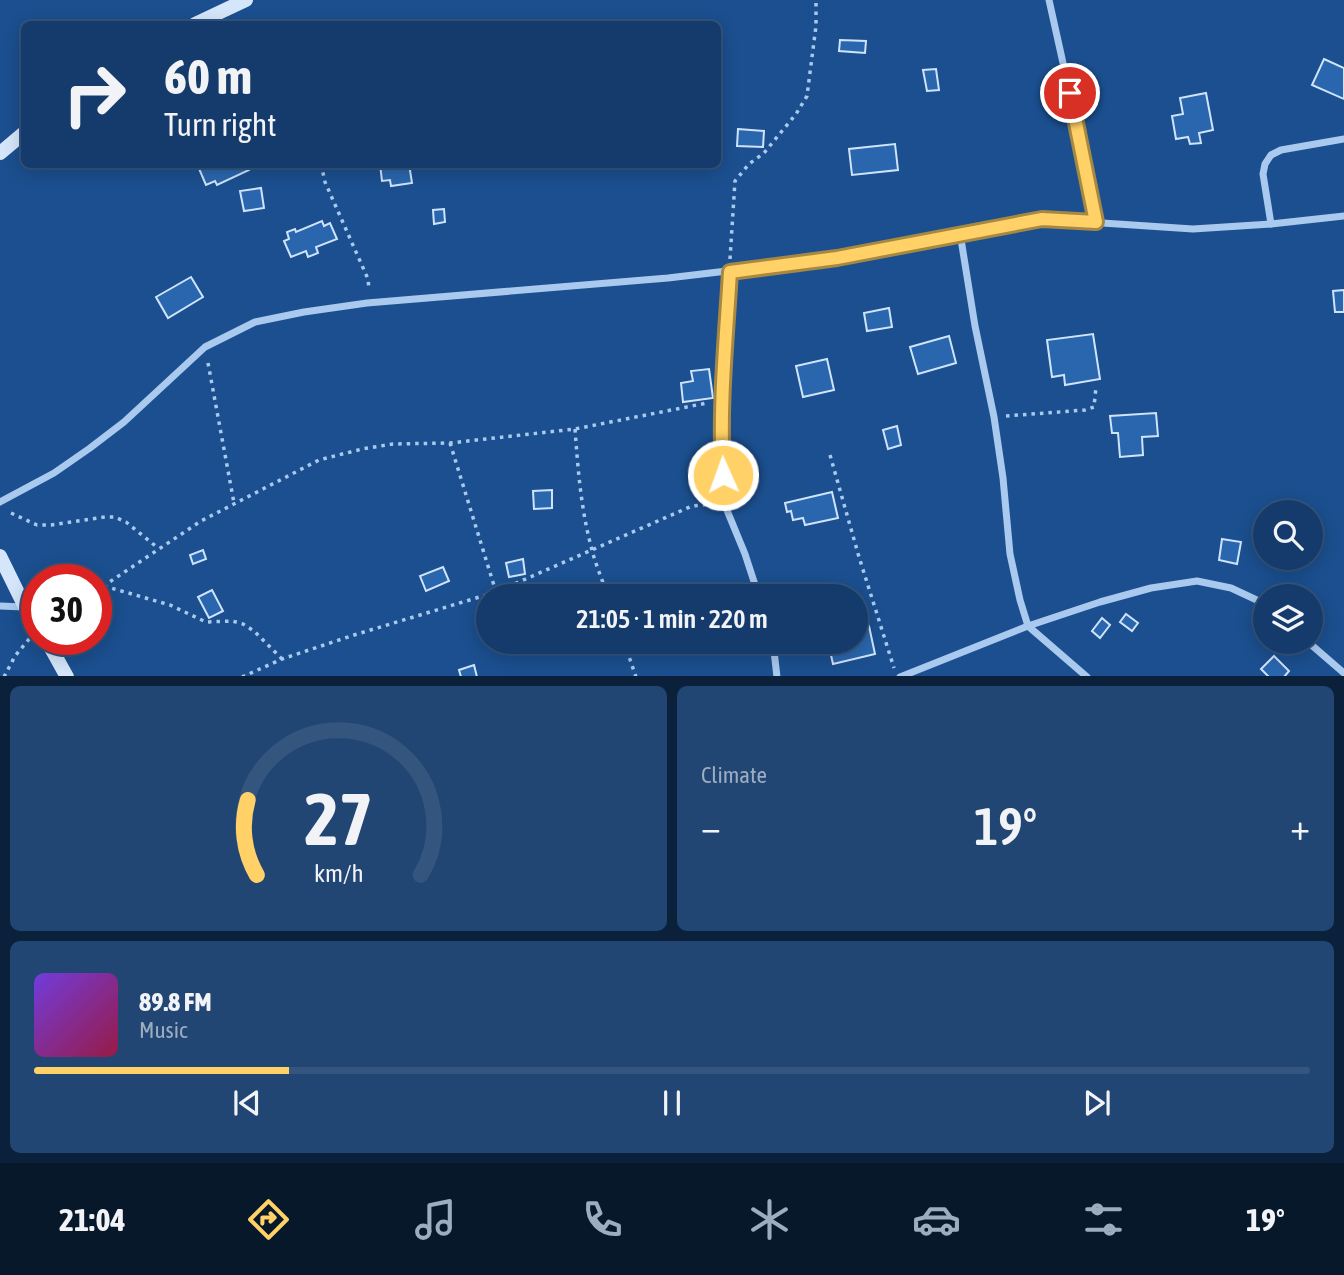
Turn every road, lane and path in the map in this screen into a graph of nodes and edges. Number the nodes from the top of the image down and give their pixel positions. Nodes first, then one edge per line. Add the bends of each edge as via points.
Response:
1 (246, 0) edge
2 (816, 0) edge
3 (1049, 0) edge
4 (201, 21) edge
5 (21, 135) edge
6 (1344, 139) edge
7 (0, 153) edge
8 (322, 168) edge
9 (1344, 216) edge
10 (1096, 222) junction
11 (1271, 224) junction
12 (960, 233) junction
13 (730, 272) junction
14 (367, 303) junction
15 (205, 347) junction
16 (1096, 387) dead end
17 (722, 400) junction
18 (994, 417) junction
19 (575, 429) junction
20 (450, 443) junction
21 (830, 455) dead end
22 (0, 502) edge
23 (234, 503) junction
24 (724, 503) junction
25 (10, 512) dead end
26 (159, 548) junction
27 (592, 551) junction
28 (0, 556) edge
29 (112, 580) edge
30 (494, 584) edge
31 (515, 584) edge
32 (603, 584) edge
33 (755, 584) edge
34 (112, 588) edge
35 (476, 598) edge
36 (1253, 598) edge
37 (21, 599) edge
38 (0, 606) edge
39 (21, 607) edge
40 (1028, 626) junction
41 (21, 648) edge
42 (628, 654) edge
43 (774, 654) edge
44 (1322, 654) edge
45 (55, 655) edge
46 (282, 659) junction
47 (1344, 673) edge
48 (5, 676) edge
49 (66, 676) edge
50 (244, 676) edge
51 (636, 676) edge
52 (777, 676) edge
53 (901, 676) edge
54 (1086, 676) edge

1 - 4 street
2 - 13 path via 807,96 764,153 736,181
3 - 10 street
5 - 7 street
6 - 11 street via 1271,155 1263,174
8 - 14 path via 368,279
9 - 11 street
10 - 11 street via 1193,229
10 - 12 street via 1042,219
12 - 13 street via 837,258
12 - 18 street
13 - 14 street
13 - 17 street
14 - 15 street via 255,321
15 - 22 street via 90,448
15 - 23 path
16 - 18 path via 1094,407 1085,410
17 - 19 path
17 - 24 street
18 - 40 street via 1010,554
19 - 20 path
19 - 27 path via 579,484
20 - 23 path via 393,444 319,460
20 - 30 path
21 - 53 path via 859,557
23 - 26 path
24 - 27 path via 692,506
24 - 33 street
25 - 26 path via 37,525 115,517
26 - 29 path
27 - 31 path
27 - 32 path
28 - 37 street
34 - 46 path via 170,605 206,622 243,624
35 - 46 path
36 - 40 street via 1197,581 1151,588
38 - 39 street
40 - 53 street
40 - 54 street
41 - 48 path
42 - 51 path
43 - 52 street
44 - 47 street
45 - 49 street
46 - 50 path

